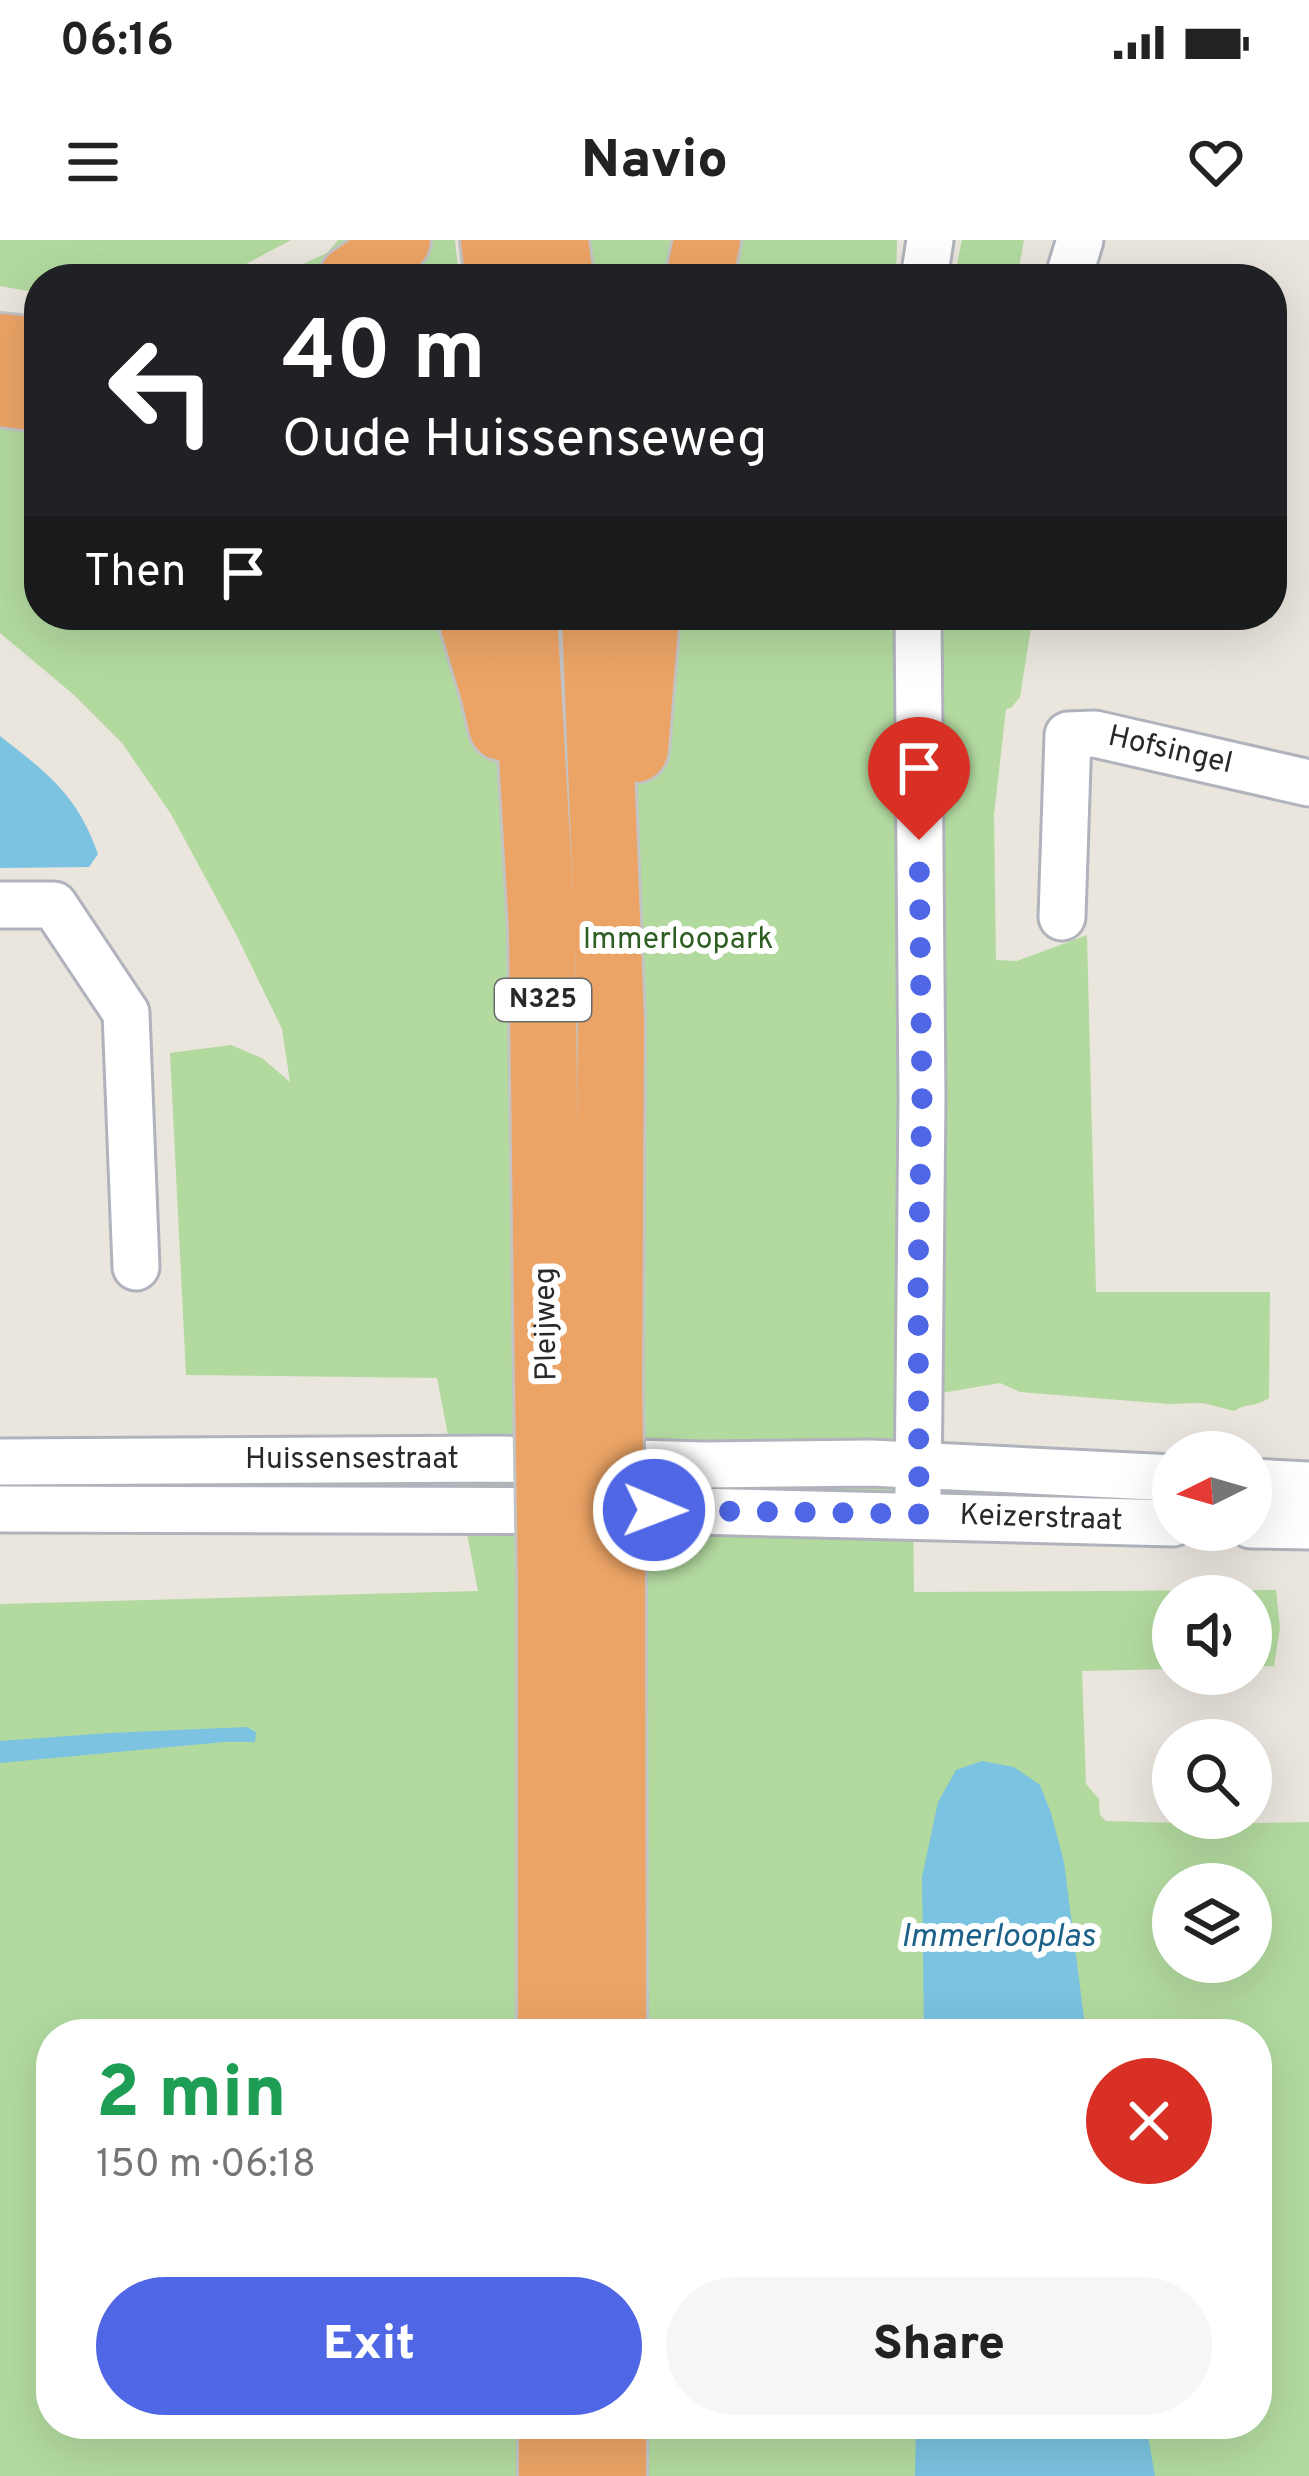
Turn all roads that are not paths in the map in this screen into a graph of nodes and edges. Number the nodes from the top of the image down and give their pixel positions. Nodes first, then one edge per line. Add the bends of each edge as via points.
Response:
1 (397, 240) edge
2 (372, 264) edge
3 (475, 630) edge
4 (525, 630) edge
5 (596, 630) edge
6 (645, 630) edge
7 (918, 630) edge
8 (1309, 783) edge
9 (0, 905) edge
10 (1062, 917) dead end
11 (542, 929) junction
12 (611, 1021) junction
13 (136, 1267) dead end
14 (578, 1384) junction
15 (0, 1462) edge
16 (917, 1464) junction
17 (704, 1465) joint
18 (1152, 1477) edge
19 (1272, 1483) edge
20 (1309, 1485) edge
21 (0, 1509) edge
22 (694, 1510) joint
23 (919, 1514) junction
24 (1152, 1522) edge
25 (1272, 1525) edge
26 (1309, 1526) edge
27 (581, 1588) junction
28 (552, 2019) edge
29 (612, 2019) edge
30 (552, 2439) edge
31 (613, 2439) edge
32 (552, 2476) edge
33 (613, 2476) edge

1 - 2 highway
3 - 11 highway, N325
4 - 11 highway, Pleijweg / N325
5 - 12 highway, Pleijweg / N325
6 - 12 highway, N325
7 - 16 street
8 - 10 street, Hofsingel via 1095,734 1067,735
9 - 13 street via 54,905 125,1013
11 - 14 highway, Pleijweg / N325
12 - 14 highway, Pleijweg / N325
14 - 27 highway, Pleijweg / N325, bridge
15 - 17 street, Huissensestraat
16 - 17 street, Keizerstraat
16 - 18 street, Keizerstraat
16 - 23 street
19 - 20 street
21 - 22 street, Huissensestraat
22 - 23 street, Keizerstraat
23 - 24 street, Keizerstraat
25 - 26 street
27 - 28 highway, Pleijweg / N325
27 - 29 highway, Pleijweg / N325
30 - 32 highway
31 - 33 highway

